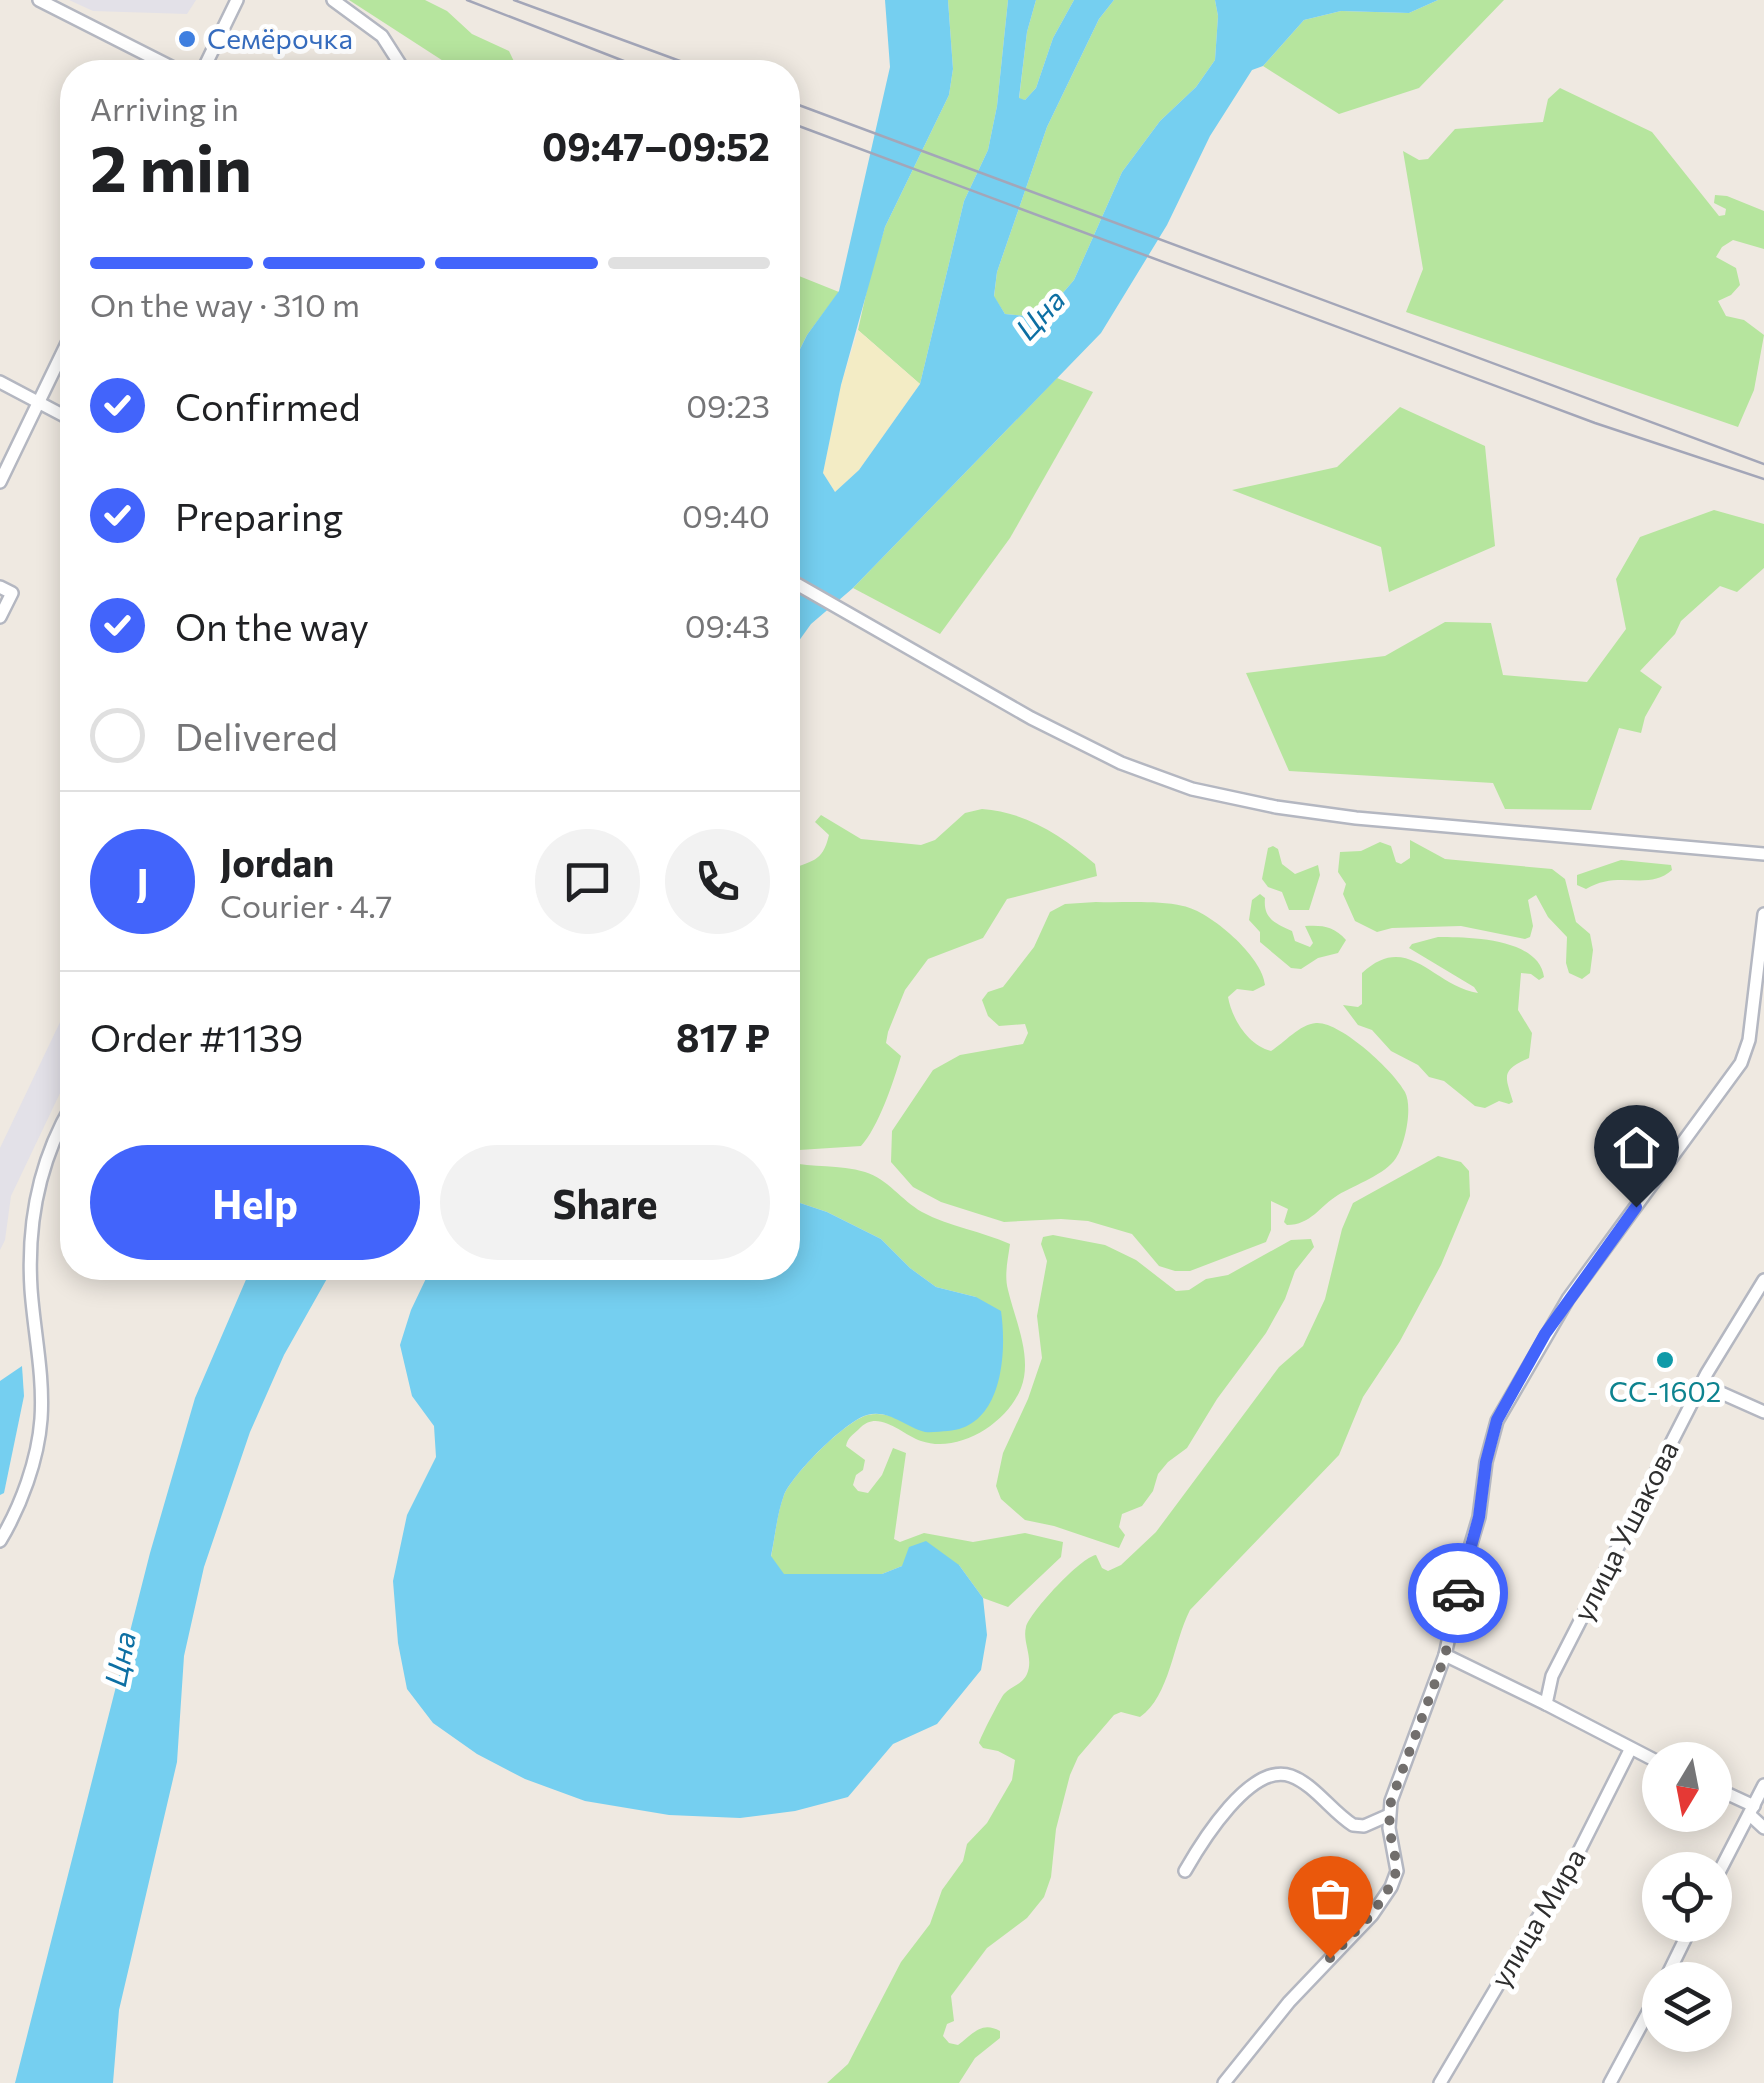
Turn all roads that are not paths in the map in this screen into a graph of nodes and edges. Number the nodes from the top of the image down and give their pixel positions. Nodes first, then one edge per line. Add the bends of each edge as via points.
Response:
1 (39, 0) edge
2 (333, 0) edge
3 (235, 2) edge
4 (157, 60) edge
5 (208, 60) edge
6 (397, 60) edge
7 (60, 358) edge
8 (0, 382) edge
9 (40, 401) junction
10 (60, 413) edge
11 (0, 482) edge
12 (800, 586) edge
13 (0, 587) edge
14 (0, 616) edge
15 (1764, 854) edge
16 (1764, 914) edge
17 (60, 1131) edge
18 (1764, 1280) edge
19 (1701, 1384) junction
20 (1764, 1412) edge
21 (0, 1541) edge
22 (1445, 1656) junction
23 (1546, 1704) junction
24 (1630, 1750) junction
25 (1642, 1756) edge
26 (1764, 1786) edge
27 (1732, 1799) edge
28 (1752, 1811) junction
29 (1389, 1816) junction
30 (1764, 1828) edge
31 (1730, 1852) edge
32 (1186, 1872) dead end
33 (1642, 2023) edge
34 (1224, 2083) edge
35 (1440, 2083) edge
36 (1610, 2083) edge

1 - 4 street
2 - 6 street via 382,36
3 - 5 street
7 - 9 street
8 - 9 street
9 - 10 street
9 - 11 street
12 - 15 street via 1121,763 1232,800 1356,818
13 - 14 street via 12,593
16 - 22 street via 1750,1040 1740,1063 1568,1299 1497,1420
17 - 21 street via 44,1164 32,1224 31,1290 42,1385 38,1443
18 - 19 street, улица Ушакова
19 - 20 street
19 - 23 street, улица Ушакова via 1552,1676
22 - 23 street
22 - 29 street
23 - 24 street
24 - 25 street
24 - 35 street, улица Мира via 1561,1887
26 - 28 street
27 - 28 street
28 - 30 street
28 - 31 street
29 - 32 street via 1354,1824 1299,1780 1268,1776 1241,1795
29 - 34 street via 1396,1861 1391,1886
33 - 36 street

